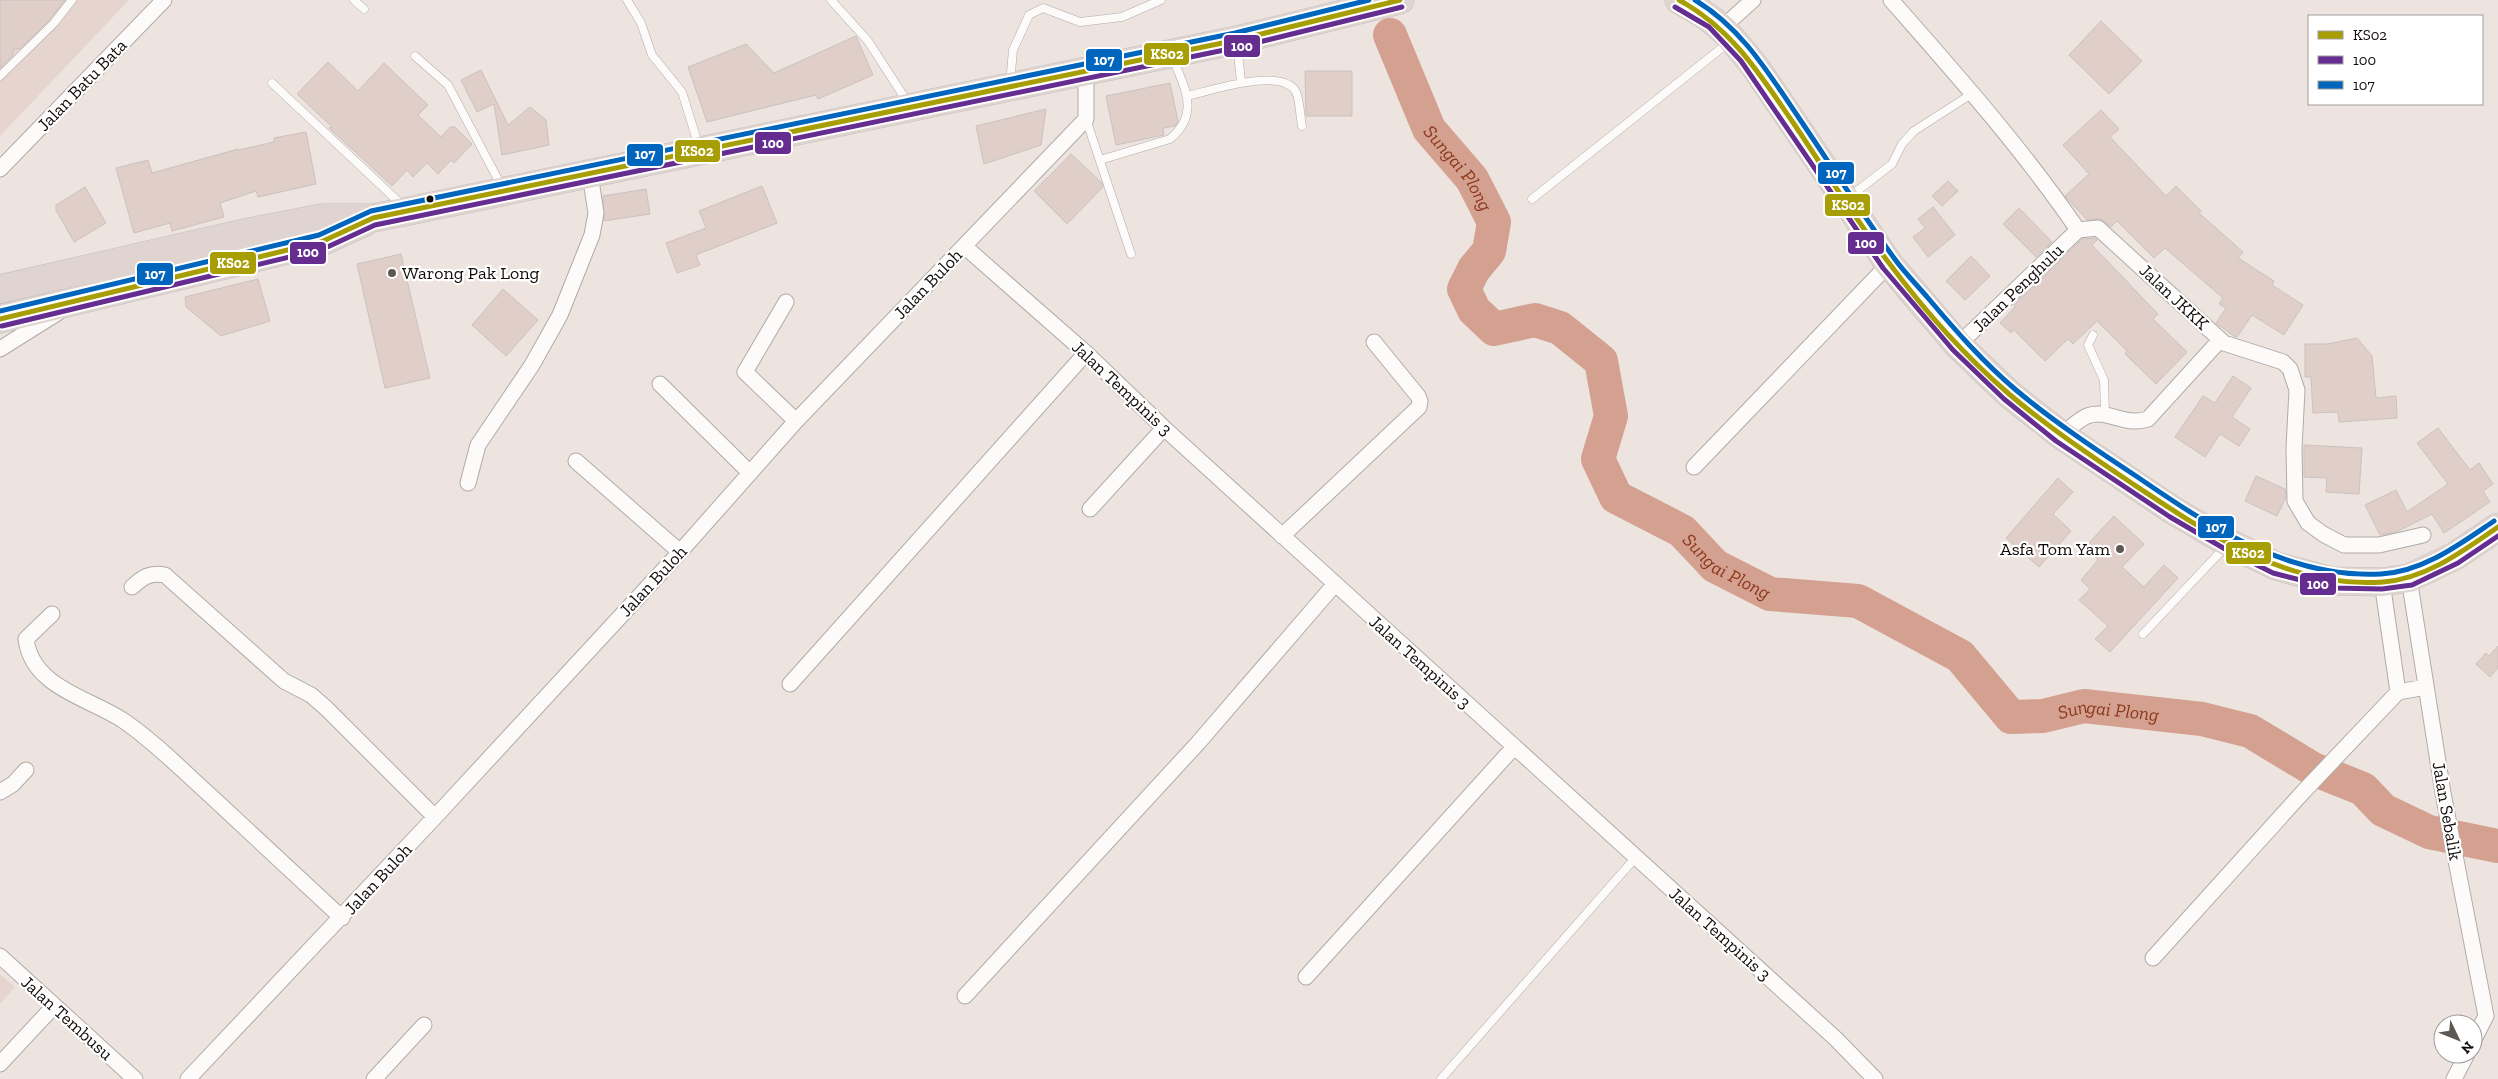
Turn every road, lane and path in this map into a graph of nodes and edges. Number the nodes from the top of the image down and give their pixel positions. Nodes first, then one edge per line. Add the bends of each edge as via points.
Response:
1 (72, 0) edge
2 (164, 0) edge
3 (354, 0) edge
4 (627, 0) edge
5 (830, 0) edge
6 (1161, 0) edge
7 (1400, 0) edge
8 (1679, 0) edge
9 (1753, 0) edge
10 (1891, 0) edge
11 (364, 9) dead end
12 (1728, 33) junction
13 (1237, 40) junction
14 (1171, 54) junction
15 (415, 56) dead end
16 (1086, 71) junction
17 (0, 76) edge
18 (1240, 82) junction
19 (272, 83) dead end
20 (1010, 87) junction
21 (1973, 94) junction
22 (1188, 96) junction
23 (911, 107) junction
24 (1086, 119) junction
25 (1302, 126) dead end
26 (701, 151) junction
27 (1100, 160) junction
28 (0, 169) edge
29 (590, 174) junction
30 (504, 191) junction
31 (1532, 199) dead end
32 (1845, 200) junction
33 (409, 211) junction
34 (373, 218) junction
35 (2078, 230) junction
36 (964, 246) junction
37 (1131, 254) dead end
38 (1888, 264) junction
39 (0, 288) edge
40 (786, 302) dead end
41 (73, 303) junction
42 (0, 319) edge
43 (2093, 335) dead end
44 (2220, 340) junction
45 (1374, 342) dead end
46 (1958, 345) junction
47 (0, 349) edge
48 (1086, 353) junction
49 (660, 384) dead end
50 (2105, 415) junction
51 (796, 421) junction
52 (1164, 428) junction
53 (2061, 435) junction
54 (576, 461) dead end
55 (1694, 467) dead end
56 (750, 473) junction
57 (468, 483) dead end
58 (1090, 509) dead end
59 (2498, 527) edge
60 (2422, 535) dead end
61 (1282, 536) junction
62 (2229, 542) junction
63 (680, 552) junction
64 (2409, 578) junction
65 (2382, 582) junction
66 (1335, 584) junction
67 (132, 586) dead end
68 (52, 614) dead end
69 (2143, 634) dead end
70 (790, 684) dead end
71 (2426, 687) junction
72 (2398, 692) junction
73 (1514, 747) junction
74 (26, 770) dead end
75 (0, 792) edge
76 (435, 817) junction
77 (1636, 857) junction
78 (342, 918) junction
79 (0, 956) edge
80 (2153, 958) dead end
81 (1306, 977) dead end
82 (965, 996) dead end
83 (2483, 998) junction
84 (54, 1006) junction
85 (2498, 1006) edge
86 (2483, 1022) edge
87 (424, 1025) dead end
88 (0, 1064) edge
89 (2462, 1064) edge
90 (135, 1079) edge
91 (188, 1079) edge
92 (374, 1079) edge
93 (1441, 1079) edge
94 (1875, 1079) edge
95 (2454, 1079) edge

1 - 17 lane via 54,23
2 - 28 street, Jalan Batu Bata
3 - 11 lane
4 - 26 lane via 641,23 652,55 682,92
5 - 23 lane via 868,41
6 - 20 lane via 1122,17 1080,22 1043,8 1029,15 1013,50
7 - 13 highway
8 - 12 highway via 1703,12
9 - 12 street
10 - 21 street
12 - 31 lane
12 - 32 highway via 1756,68
13 - 14 highway
13 - 18 lane
14 - 16 highway
14 - 22 lane
15 - 30 lane via 448,85
16 - 20 highway
16 - 24 street
18 - 22 lane
18 - 25 lane via 1280,81 1290,84 1296,92
19 - 33 lane
20 - 23 highway
21 - 32 lane via 1914,131 1902,144 1892,164
21 - 35 street
22 - 27 lane via 1184,124 1170,140
23 - 26 highway
24 - 27 lane
24 - 36 street, Jalan Buloh
26 - 29 highway
27 - 37 lane
29 - 30 highway
29 - 57 street via 596,214 592,235 560,315 532,365 478,445
30 - 33 highway
32 - 38 highway
33 - 34 highway
34 - 39 highway via 322,218
34 - 41 highway via 321,242
35 - 44 street, Jalan JKKK via 2098,228
35 - 46 street, Jalan Penghulu
36 - 48 street, Jalan Tempinis 3
36 - 51 street, Jalan Buloh
38 - 46 highway
38 - 55 street
40 - 51 street via 744,372
41 - 42 highway
41 - 47 street
43 - 50 lane via 2088,345 2104,380
44 - 50 street via 2148,419 2136,423
44 - 60 street, Jalan JKKK via 2229,346 2283,362 2294,377 2296,501 2308,523 2344,545 2379,545
45 - 61 street via 1418,396 1419,406
46 - 53 highway via 2009,394
48 - 52 street, Jalan Tempinis 3
48 - 70 street
49 - 56 street
50 - 53 street via 2099,413 2085,417
51 - 56 street, Jalan Buloh
52 - 58 street
52 - 61 street, Jalan Tempinis 3
53 - 62 highway via 2174,511
54 - 63 street
56 - 63 street, Jalan Buloh
59 - 64 highway via 2455,556
61 - 66 street, Jalan Tempinis 3
62 - 65 highway via 2276,566 2332,581
62 - 69 lane
63 - 76 street, Jalan Buloh
64 - 65 highway
64 - 71 street, Jalan Sebalik
65 - 72 street
66 - 73 street, Jalan Tempinis 3
66 - 82 street via 1198,743
67 - 76 street via 142,577 154,573 166,575 284,681 326,708
68 - 78 street via 26,639 34,663 53,682 78,699 103,707 145,735
71 - 72 street
71 - 83 street, Jalan Sebalik
72 - 80 street
73 - 77 street, Jalan Tempinis 3
73 - 81 street
74 - 75 street
76 - 78 street, Jalan Buloh
77 - 93 lane
77 - 94 street, Jalan Tempinis 3 via 1836,1039
78 - 91 street, Jalan Buloh
79 - 84 street, Jalan Tembusu
83 - 85 street
83 - 86 street, Jalan Sebalik via 2486,1016
84 - 88 street
84 - 90 street, Jalan Tembusu
87 - 92 street
89 - 95 street

